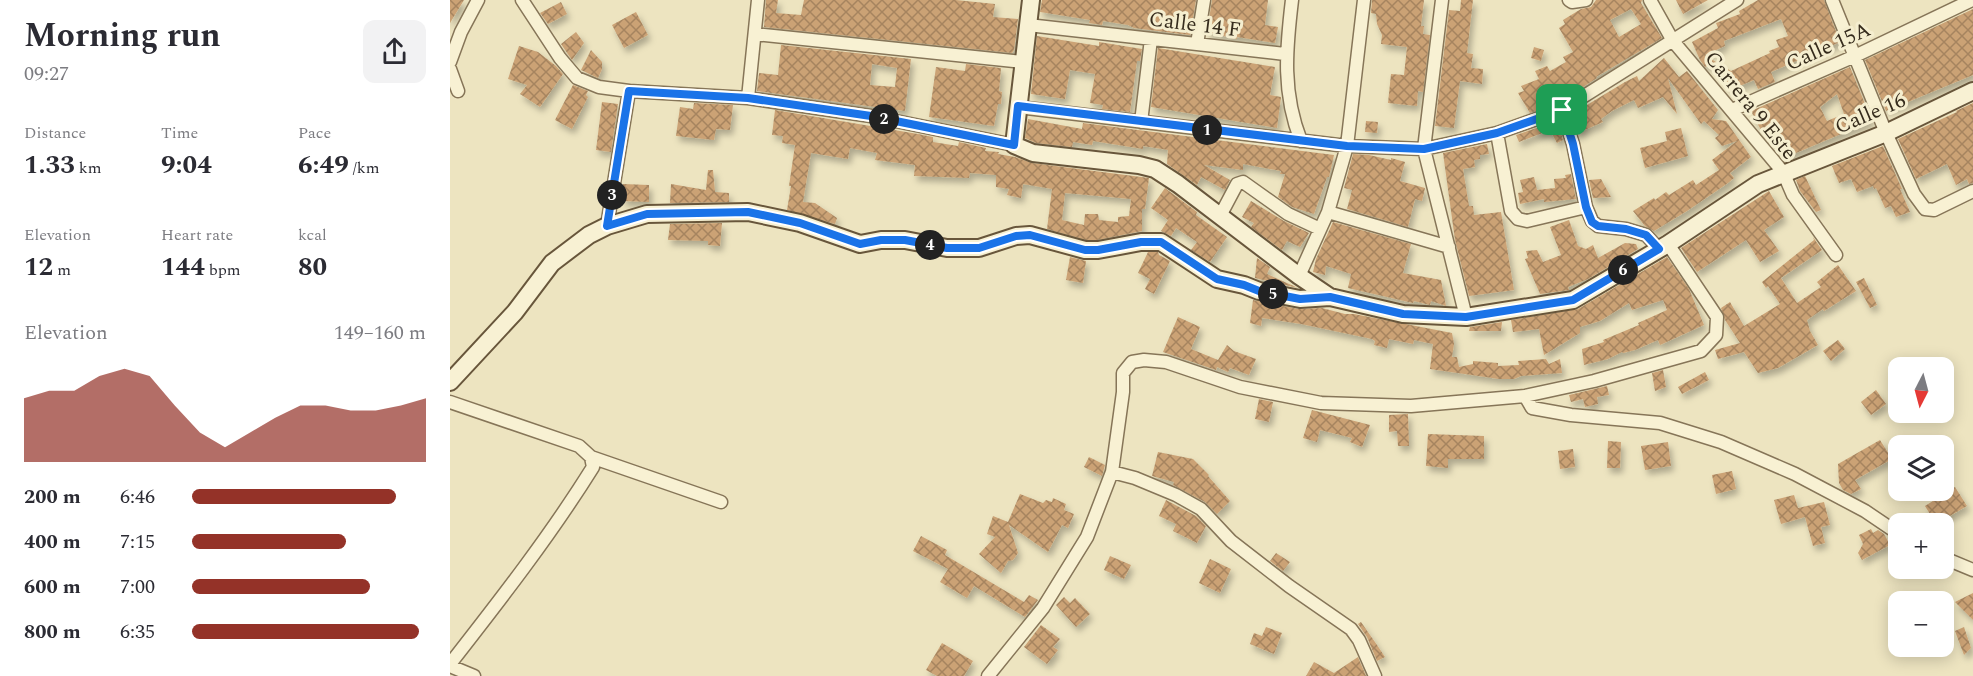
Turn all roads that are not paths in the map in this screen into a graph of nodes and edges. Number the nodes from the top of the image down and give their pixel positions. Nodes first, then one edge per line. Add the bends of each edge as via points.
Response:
1 (478, 0) edge
2 (522, 0) edge
3 (758, 0) edge
4 (1031, 0) edge
5 (1204, 0) edge
6 (1292, 0) edge
7 (1364, 0) edge
8 (1443, 0) edge
9 (1569, 0) edge
10 (1586, 0) edge
11 (1650, 0) edge
12 (1737, 0) edge
13 (1832, 0) edge
14 (1972, 0) edge
15 (1028, 24) junction
16 (755, 34) junction
17 (1151, 39) junction
18 (1673, 41) junction
19 (1197, 44) junction
20 (1285, 54) junction
21 (1856, 56) junction
22 (450, 62) edge
23 (1023, 62) junction
24 (450, 69) edge
25 (458, 91) dead end
26 (629, 91) junction
27 (1973, 91) edge
28 (748, 98) junction
29 (1018, 106) junction
30 (1562, 110) junction
31 (1732, 110) junction
32 (1141, 122) junction
33 (1497, 133) junction
34 (1886, 133) junction
35 (1301, 141) junction
36 (1014, 145) junction
37 (1347, 146) junction
38 (1424, 149) junction
39 (1783, 172) junction
40 (1973, 191) edge
41 (1586, 207) junction
42 (1328, 212) junction
43 (1220, 216) junction
44 (607, 226) junction
45 (1320, 229) junction
46 (1449, 247) junction
47 (1663, 247) junction
48 (1836, 255) dead end
49 (1299, 276) junction
50 (1330, 297) junction
51 (1466, 317) junction
52 (450, 382) edge
53 (1525, 396) junction
54 (450, 402) edge
55 (591, 457) junction
56 (1112, 472) junction
57 (721, 502) dead end
58 (1888, 527) edge
59 (1954, 562) edge
60 (1973, 570) edge
61 (450, 665) edge
62 (474, 676) edge
63 (988, 676) edge
64 (1375, 676) edge

1 - 22 street
2 - 26 street via 577,78 599,87
3 - 16 street
4 - 15 main road
5 - 19 street
6 - 20 street
7 - 37 street
8 - 38 street
9 - 10 street
11 - 18 street, Carrera 9 Este
12 - 18 street
13 - 21 street
14 - 21 street, Calle 15A
15 - 17 street, Calle 14 F
15 - 23 main road
16 - 23 street
16 - 28 street
17 - 19 street, Calle 14 F
17 - 32 street
18 - 30 street
18 - 31 street, Carrera 9 Este
19 - 20 street, Calle 14 F
20 - 35 street via 1292,117
21 - 31 street, Calle 15A
21 - 34 street
23 - 29 main road
24 - 25 street
26 - 28 street
26 - 44 street
27 - 34 main road, Calle 16
28 - 36 street via 871,116
29 - 32 street
29 - 36 main road
30 - 33 street
30 - 41 street
31 - 39 street, Carrera 9 Este
32 - 35 street
33 - 38 street
33 - 41 street via 1511,211 1518,219 1527,221
34 - 39 main road, Calle 16
34 - 40 street via 1925,209 1934,210
35 - 37 street
36 - 43 main road via 1033,153 1155,169
37 - 38 street
37 - 42 street
38 - 46 street
39 - 47 main road, Calle 16 via 1738,196
39 - 48 street, Carrera 9 Este via 1793,195
41 - 47 street via 1598,226 1646,235
42 - 45 street
42 - 46 street
43 - 45 street via 1237,184 1243,182 1288,214
43 - 49 main road
44 - 50 main road via 647,214 748,212 800,223 860,244 905,240 947,248 979,248 1030,235 1085,250 1161,242 1217,279 1300,299
44 - 52 main road via 552,263 516,312
45 - 49 street
46 - 51 street
47 - 51 main road, Calle 16 via 1573,300
47 - 53 street via 1717,318 1716,335 1701,351
49 - 50 main road
50 - 51 main road, Calle 16 via 1403,314
53 - 56 street via 1411,406 1321,403 1240,387 1166,362 1132,362 1123,373
53 - 58 street via 1532,408 1660,423 1721,442 1795,474
54 - 55 street via 579,446
55 - 57 street
55 - 61 street via 593,467 572,500
56 - 63 street via 1081,547 1043,609
56 - 64 street via 1176,495 1201,509 1231,541 1351,629
59 - 60 street
61 - 62 street

